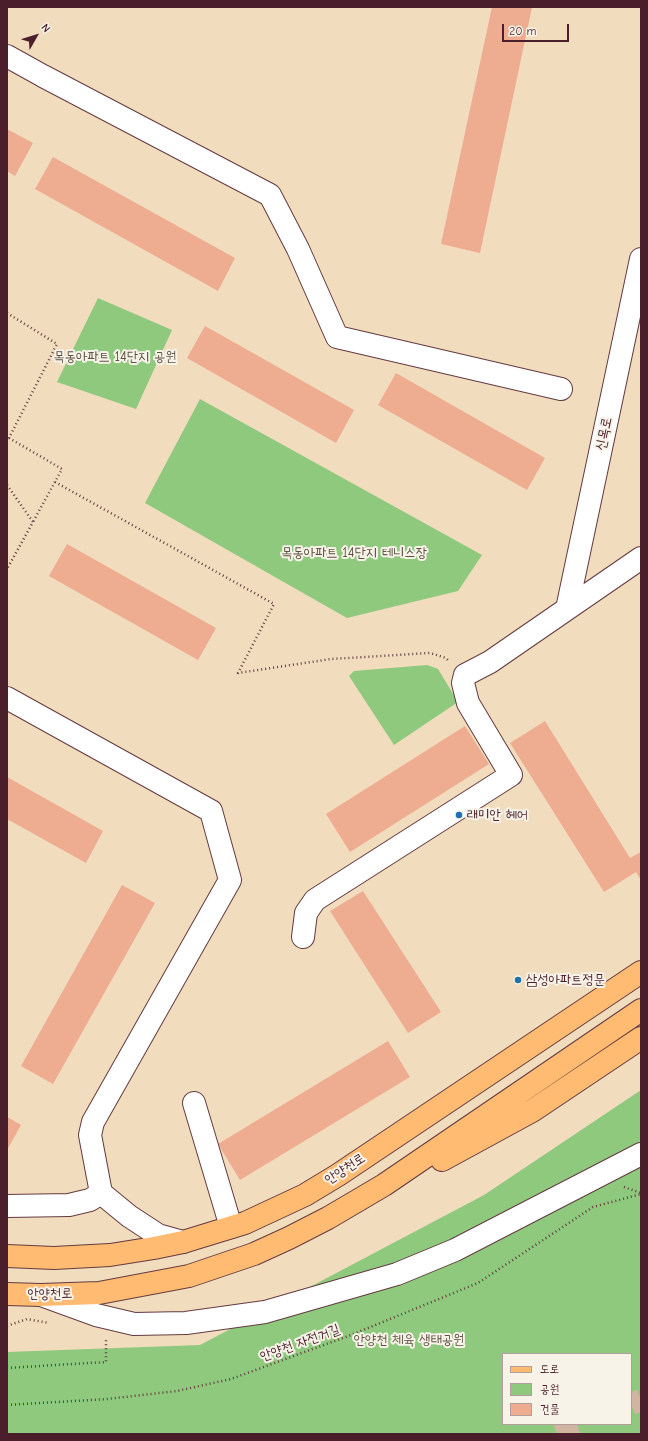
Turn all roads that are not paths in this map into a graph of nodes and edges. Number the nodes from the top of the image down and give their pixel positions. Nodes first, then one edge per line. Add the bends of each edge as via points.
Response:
1 (7, 56) edge
2 (641, 258) edge
3 (560, 389) dead end
4 (641, 558) edge
5 (567, 609) junction
6 (7, 698) edge
7 (303, 937) dead end
8 (641, 972) edge
9 (641, 1010) edge
10 (641, 1038) edge
11 (194, 1103) dead end
12 (641, 1154) edge
13 (384, 1185) junction
14 (101, 1193) junction
15 (7, 1206) edge
16 (231, 1227) junction
17 (183, 1242) junction
18 (7, 1256) edge
19 (7, 1294) edge
20 (41, 1295) junction

1 - 3 street via 270,194 298,249 337,337
2 - 5 street, 신목로
4 - 5 street
5 - 7 street via 490,662 465,676 463,683 468,703 511,775 316,900 306,913
6 - 14 street via 211,811 230,880 93,1122 90,1135
8 - 16 main road, 안양천로 via 338,1175 305,1195
9 - 13 main road, 안양천로
10 - 13 main road via 532,1111 446,1159
11 - 16 street
12 - 20 street via 455,1250 404,1271 265,1312 186,1323 134,1324 96,1315
13 - 20 main road, 안양천로 via 290,1238 254,1254 188,1276 99,1293
14 - 15 street via 90,1200 69,1205
14 - 17 street via 158,1235
16 - 17 main road, 안양천로
17 - 18 main road, 안양천로 via 110,1255 54,1258
19 - 20 main road, 안양천로

